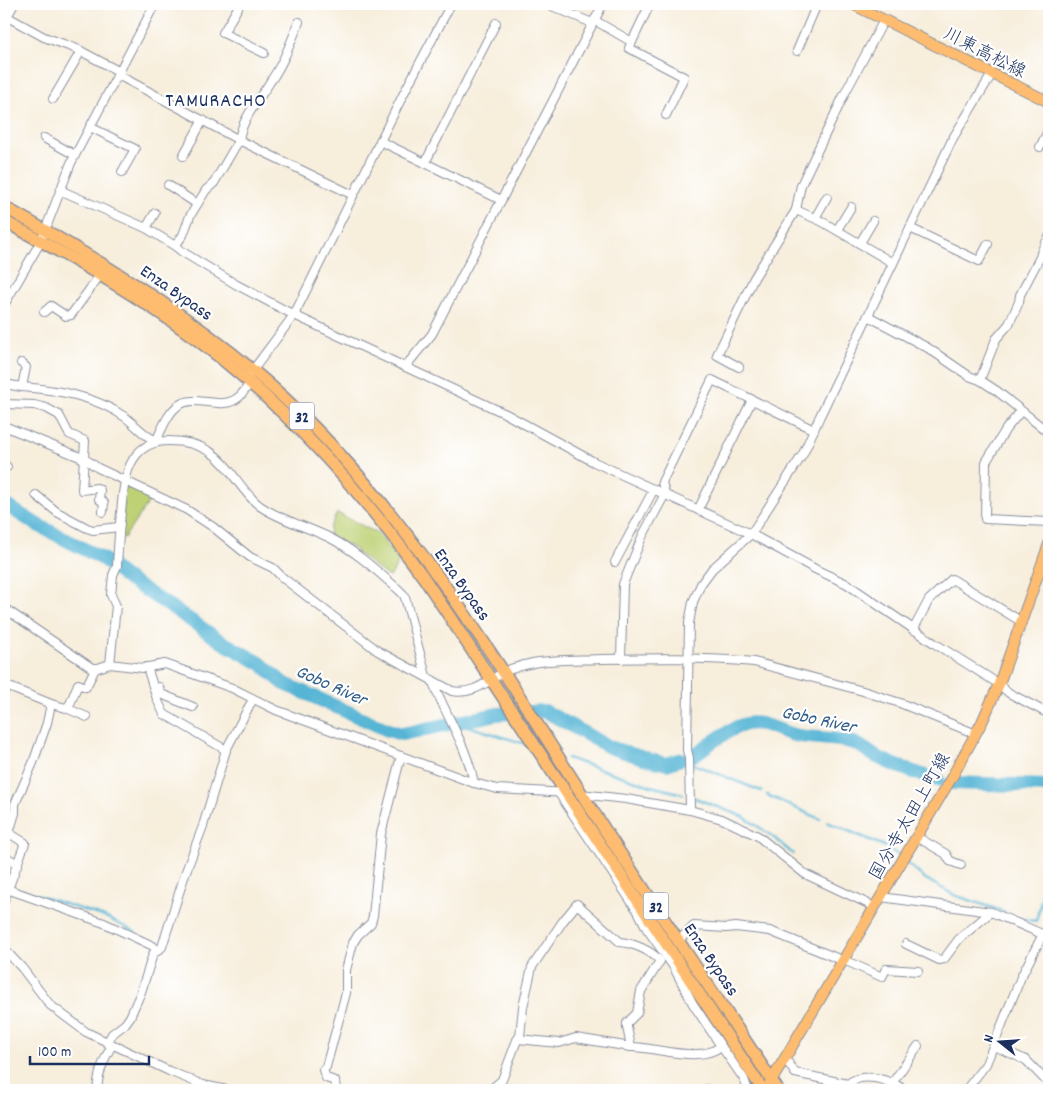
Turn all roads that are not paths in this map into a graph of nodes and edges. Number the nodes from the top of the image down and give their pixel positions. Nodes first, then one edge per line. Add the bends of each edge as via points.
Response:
1 (14, 4) edge
2 (155, 4) edge
3 (240, 4) edge
4 (451, 4) edge
5 (547, 4) edge
6 (603, 4) edge
7 (650, 4) edge
8 (817, 4) edge
9 (852, 4) edge
10 (563, 7) edge
11 (4, 16) edge
12 (884, 20) junction
13 (299, 22) dead end
14 (593, 22) junction
15 (496, 23) dead end
16 (632, 42) junction
17 (82, 51) junction
18 (797, 52) dead end
19 (264, 53) dead end
20 (119, 74) junction
21 (992, 74) junction
22 (53, 99) dead end
23 (1049, 102) edge
24 (666, 115) dead end
25 (203, 120) junction
26 (90, 127) junction
27 (1049, 129) edge
28 (44, 138) dead end
29 (239, 140) junction
30 (380, 141) junction
31 (1040, 148) dead end
32 (75, 155) junction
33 (183, 156) dead end
34 (425, 163) junction
35 (122, 172) dead end
36 (168, 185) dead end
37 (62, 191) junction
38 (353, 195) junction
39 (827, 197) dead end
40 (501, 200) junction
41 (197, 204) junction
42 (4, 207) edge
43 (851, 207) dead end
44 (796, 210) junction
45 (155, 213) dead end
46 (815, 218) junction
47 (873, 220) dead end
48 (4, 221) edge
49 (146, 228) junction
50 (910, 228) junction
51 (837, 230) junction
52 (43, 236) junction
53 (1049, 237) edge
54 (860, 243) junction
55 (988, 244) dead end
56 (176, 246) junction
57 (893, 263) junction
58 (100, 275) junction
59 (4, 305) edge
60 (44, 312) dead end
61 (294, 315) junction
62 (868, 316) junction
63 (21, 363) dead end
64 (405, 367) junction
65 (739, 367) dead end
66 (249, 378) junction
67 (980, 380) junction
68 (4, 384) edge
69 (22, 387) junction
70 (752, 400) junction
71 (4, 404) edge
72 (1021, 411) junction
73 (4, 429) edge
74 (814, 430) junction
75 (1049, 433) edge
76 (156, 441) junction
77 (85, 459) junction
78 (124, 480) junction
79 (654, 489) junction
80 (665, 494) junction
81 (36, 495) dead end
82 (698, 510) junction
83 (103, 512) dead end
84 (1049, 522) edge
85 (119, 527) junction
86 (752, 534) junction
87 (1048, 548) edge
88 (615, 562) dead end
89 (4, 608) edge
90 (1022, 622) junction
91 (913, 630) junction
92 (688, 658) junction
93 (621, 659) junction
94 (110, 664) junction
95 (150, 666) junction
96 (95, 668) junction
97 (504, 672) junction
98 (429, 678) junction
99 (492, 680) junction
100 (999, 684) junction
101 (4, 685) edge
102 (253, 699) junction
103 (51, 704) junction
104 (192, 707) dead end
105 (66, 708) junction
106 (1049, 714) edge
107 (87, 717) dead end
108 (976, 734) junction
109 (226, 750) junction
110 (401, 756) junction
111 (474, 782) junction
112 (562, 792) junction
113 (582, 795) junction
114 (690, 810) junction
115 (917, 837) junction
116 (4, 856) edge
117 (18, 864) junction
118 (961, 865) dead end
119 (8, 886) junction
120 (881, 897) junction
121 (4, 900) edge
122 (875, 907) junction
123 (991, 912) junction
124 (1046, 935) edge
125 (678, 940) junction
126 (906, 944) dead end
127 (4, 949) edge
128 (157, 951) junction
129 (844, 960) junction
130 (918, 971) dead end
131 (518, 1039) junction
132 (110, 1044) junction
133 (722, 1046) junction
134 (918, 1046) dead end
135 (994, 1046) junction
136 (631, 1047) junction
137 (785, 1058) junction
138 (893, 1082) junction
139 (1049, 1084) edge
140 (846, 1087) edge
141 (770, 1088) edge
142 (97, 1090) edge
143 (227, 1090) edge
144 (336, 1090) edge
145 (490, 1090) edge
146 (748, 1090) edge
147 (905, 1090) edge
148 (966, 1090) edge

1 - 11 street
2 - 20 street
3 - 19 street via 224,33
4 - 30 street
5 - 10 street
6 - 14 street
7 - 16 street
8 - 18 street
9 - 12 main road, 川東高松線
10 - 14 street
11 - 17 street via 44,37
12 - 21 main road, 川東高松線
12 - 44 street via 801,185
13 - 29 street via 280,65 240,132
14 - 16 street
14 - 40 street
15 - 34 street
16 - 24 street via 629,48 684,77
17 - 20 street
17 - 22 street
20 - 25 street
20 - 26 street
21 - 23 main road, 川東高松線
21 - 50 street via 953,138
25 - 29 street
25 - 33 street
26 - 32 street
26 - 35 street via 135,149
27 - 31 street
28 - 32 street
29 - 38 street
29 - 41 street via 214,183
30 - 34 street
30 - 38 street
32 - 37 street
34 - 40 street
36 - 41 street
37 - 49 street
37 - 52 street
38 - 61 street
39 - 46 street
40 - 64 street via 432,334
41 - 56 street
42 - 52 highway, Enza Bypass / 32
43 - 51 street
44 - 46 street
44 - 65 street via 754,278 717,355
45 - 49 street
46 - 51 street
47 - 54 street
48 - 52 highway, Enza Bypass / 32
49 - 56 street
50 - 55 street via 979,261
50 - 57 street
51 - 54 street
52 - 58 highway, Enza Bypass / 32
52 - 59 street
52 - 66 highway, Enza Bypass / 32 via 139,286 180,314
53 - 67 street via 1020,294 1009,324 996,339
54 - 57 street
56 - 61 street
57 - 62 street
58 - 60 street via 71,315 66,316 51,306
58 - 66 highway, Enza Bypass / 32 via 174,323
61 - 64 street
61 - 66 street
62 - 67 street
62 - 74 street
63 - 69 street via 26,367
64 - 79 street
66 - 76 street via 240,396 226,403 194,401 178,406 170,414
66 - 97 highway, Enza Bypass / 32 via 281,396 360,476 408,536
66 - 99 highway, Enza Bypass / 32 via 317,447 399,543
67 - 72 street
68 - 69 street
69 - 76 street via 99,402
70 - 74 street
70 - 80 street via 712,380 662,482
70 - 82 street
71 - 77 street via 34,405 59,415 69,434 85,441
72 - 75 street
72 - 84 street via 986,462 984,519
73 - 77 street
74 - 86 street via 804,454
76 - 78 street via 134,458
76 - 98 street via 177,441 209,451 262,507 346,547 399,590 404,595
77 - 78 street
77 - 83 street via 82,490 100,490
78 - 85 street
78 - 98 street via 173,503 213,527 250,557 273,568 378,650
79 - 80 street
79 - 88 street
80 - 82 street
80 - 93 street via 642,537 623,584
81 - 85 street via 56,512 87,528
82 - 86 street
85 - 94 street via 117,566 111,595 116,606
86 - 91 street via 847,584
86 - 92 street via 712,569 701,584 689,624
87 - 90 main road, 国分寺太田上町線
89 - 96 street
90 - 91 street via 952,580 929,600
90 - 100 main road, 国分寺太田上町線
91 - 100 street
92 - 93 street
92 - 108 street via 754,662 900,703
92 - 114 street
93 - 97 street via 534,663
94 - 95 street
94 - 96 street
95 - 102 street via 165,664
95 - 104 street via 161,694
95 - 109 street via 157,699 164,714
96 - 105 street via 86,687 78,684
97 - 99 street
97 - 113 highway, Enza Bypass / 32
98 - 99 street via 452,691 461,692 474,690
98 - 111 street via 452,722
99 - 112 highway, Enza Bypass / 32
100 - 106 street via 1009,693
100 - 108 main road, 国分寺太田上町線
101 - 103 street
102 - 109 street
102 - 110 street
103 - 105 street
103 - 117 street via 34,762 15,804 9,833 25,843
105 - 107 street
108 - 115 main road, 国分寺太田上町線
109 - 128 street via 162,947
110 - 111 street
110 - 144 street via 381,834 373,916 371,923 353,943 346,970 346,993 323,1070 326,1078 335,1081
111 - 112 street via 497,789
112 - 113 street
112 - 133 street
112 - 141 highway, Enza Bypass / 32
113 - 114 street via 626,798
113 - 125 highway, Enza Bypass / 32
114 - 122 street via 722,819 758,836 805,874
115 - 118 street via 946,854 950,861
115 - 120 main road, 国分寺太田上町線
116 - 117 street
117 - 119 street
119 - 121 street
119 - 128 street via 104,923 153,946
120 - 122 main road, 国分寺太田上町線
120 - 123 street
122 - 129 main road, 国分寺太田上町線
123 - 124 street
123 - 126 street via 959,939 944,959 939,960
124 - 135 street via 1022,978
125 - 129 street via 694,926 770,931
125 - 141 highway, Enza Bypass / 32
127 - 132 street via 56,1011
128 - 132 street via 130,1017 112,1034
129 - 130 street via 882,977 886,969
129 - 137 main road, 国分寺太田上町線
131 - 136 street via 559,1042 576,1038
131 - 136 street via 532,967 578,904 620,942 627,942 660,961 641,991 637,1013 627,1023
131 - 145 street via 502,1080
132 - 142 street via 101,1064
132 - 143 street via 203,1085
133 - 136 street via 703,1054
133 - 146 street
134 - 138 street
135 - 139 street via 1026,1060
135 - 148 street via 986,1064
137 - 140 street via 795,1073
137 - 141 main road, 国分寺太田上町線
138 - 140 street via 864,1077 853,1080
138 - 147 street

